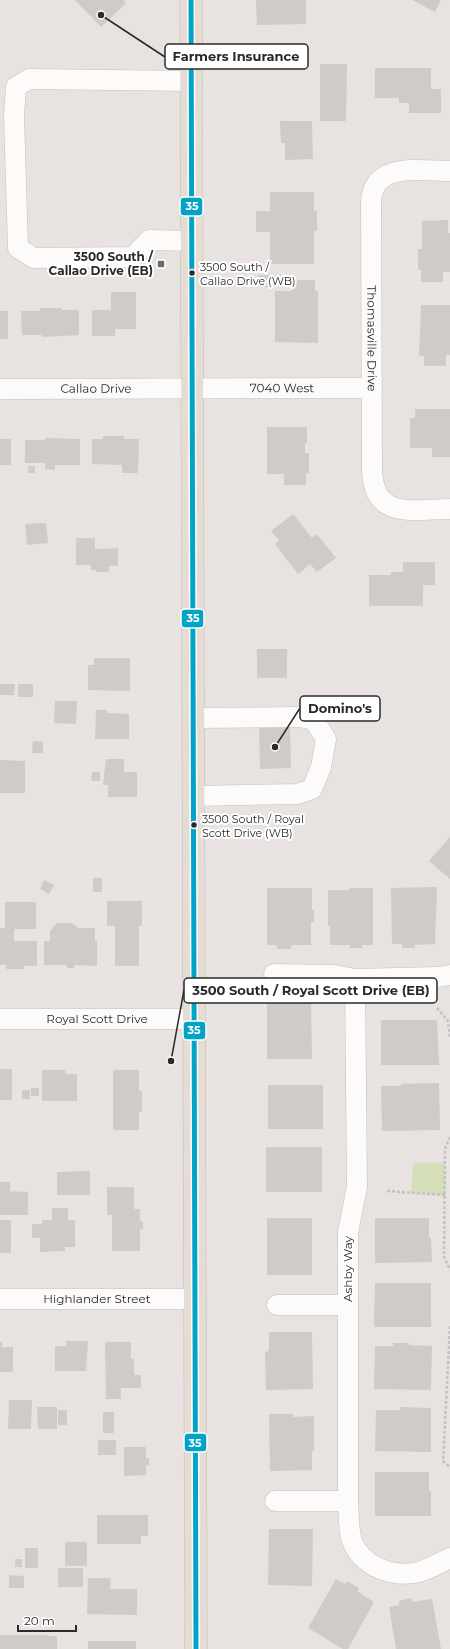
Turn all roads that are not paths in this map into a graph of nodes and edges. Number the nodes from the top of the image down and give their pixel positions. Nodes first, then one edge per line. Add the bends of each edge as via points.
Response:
1 (192, 0) edge
2 (192, 81) junction
3 (450, 170) edge
4 (192, 241) junction
5 (372, 388) junction
6 (0, 389) edge
7 (193, 389) junction
8 (450, 509) edge
9 (193, 718) junction
10 (194, 796) junction
11 (274, 974) dead end
12 (450, 975) edge
13 (355, 979) junction
14 (0, 1019) edge
15 (194, 1019) junction
16 (0, 1299) edge
17 (195, 1299) junction
18 (348, 1305) junction
19 (277, 1306) dead end
20 (275, 1501) dead end
21 (348, 1501) junction
22 (450, 1558) edge
23 (196, 1649) edge

1 - 2 main road
2 - 4 main road
2 - 4 street via 29,79 16,87 14,116 18,248 34,258 133,257 149,240
3 - 5 street, Thomasville Drive via 399,171 381,177 373,188
4 - 7 main road
5 - 7 street, 7040 West
5 - 8 street, Thomasville Drive via 372,478 381,501 399,509
6 - 7 street, Callao Drive
7 - 9 main road
9 - 10 main road
9 - 10 street via 300,717 314,720 326,739 321,767 312,788 297,794
10 - 15 main road
11 - 13 street via 334,975
12 - 13 street
13 - 18 street, Ashby Way via 357,1186 348,1225
14 - 15 street, Royal Scott Drive
15 - 17 main road
16 - 17 street, Highlander Street
17 - 23 main road
18 - 19 street
18 - 21 street, Ashby Way
20 - 21 street
21 - 22 street, Ashby Way via 352,1540 362,1557 378,1568 403,1574 421,1572

